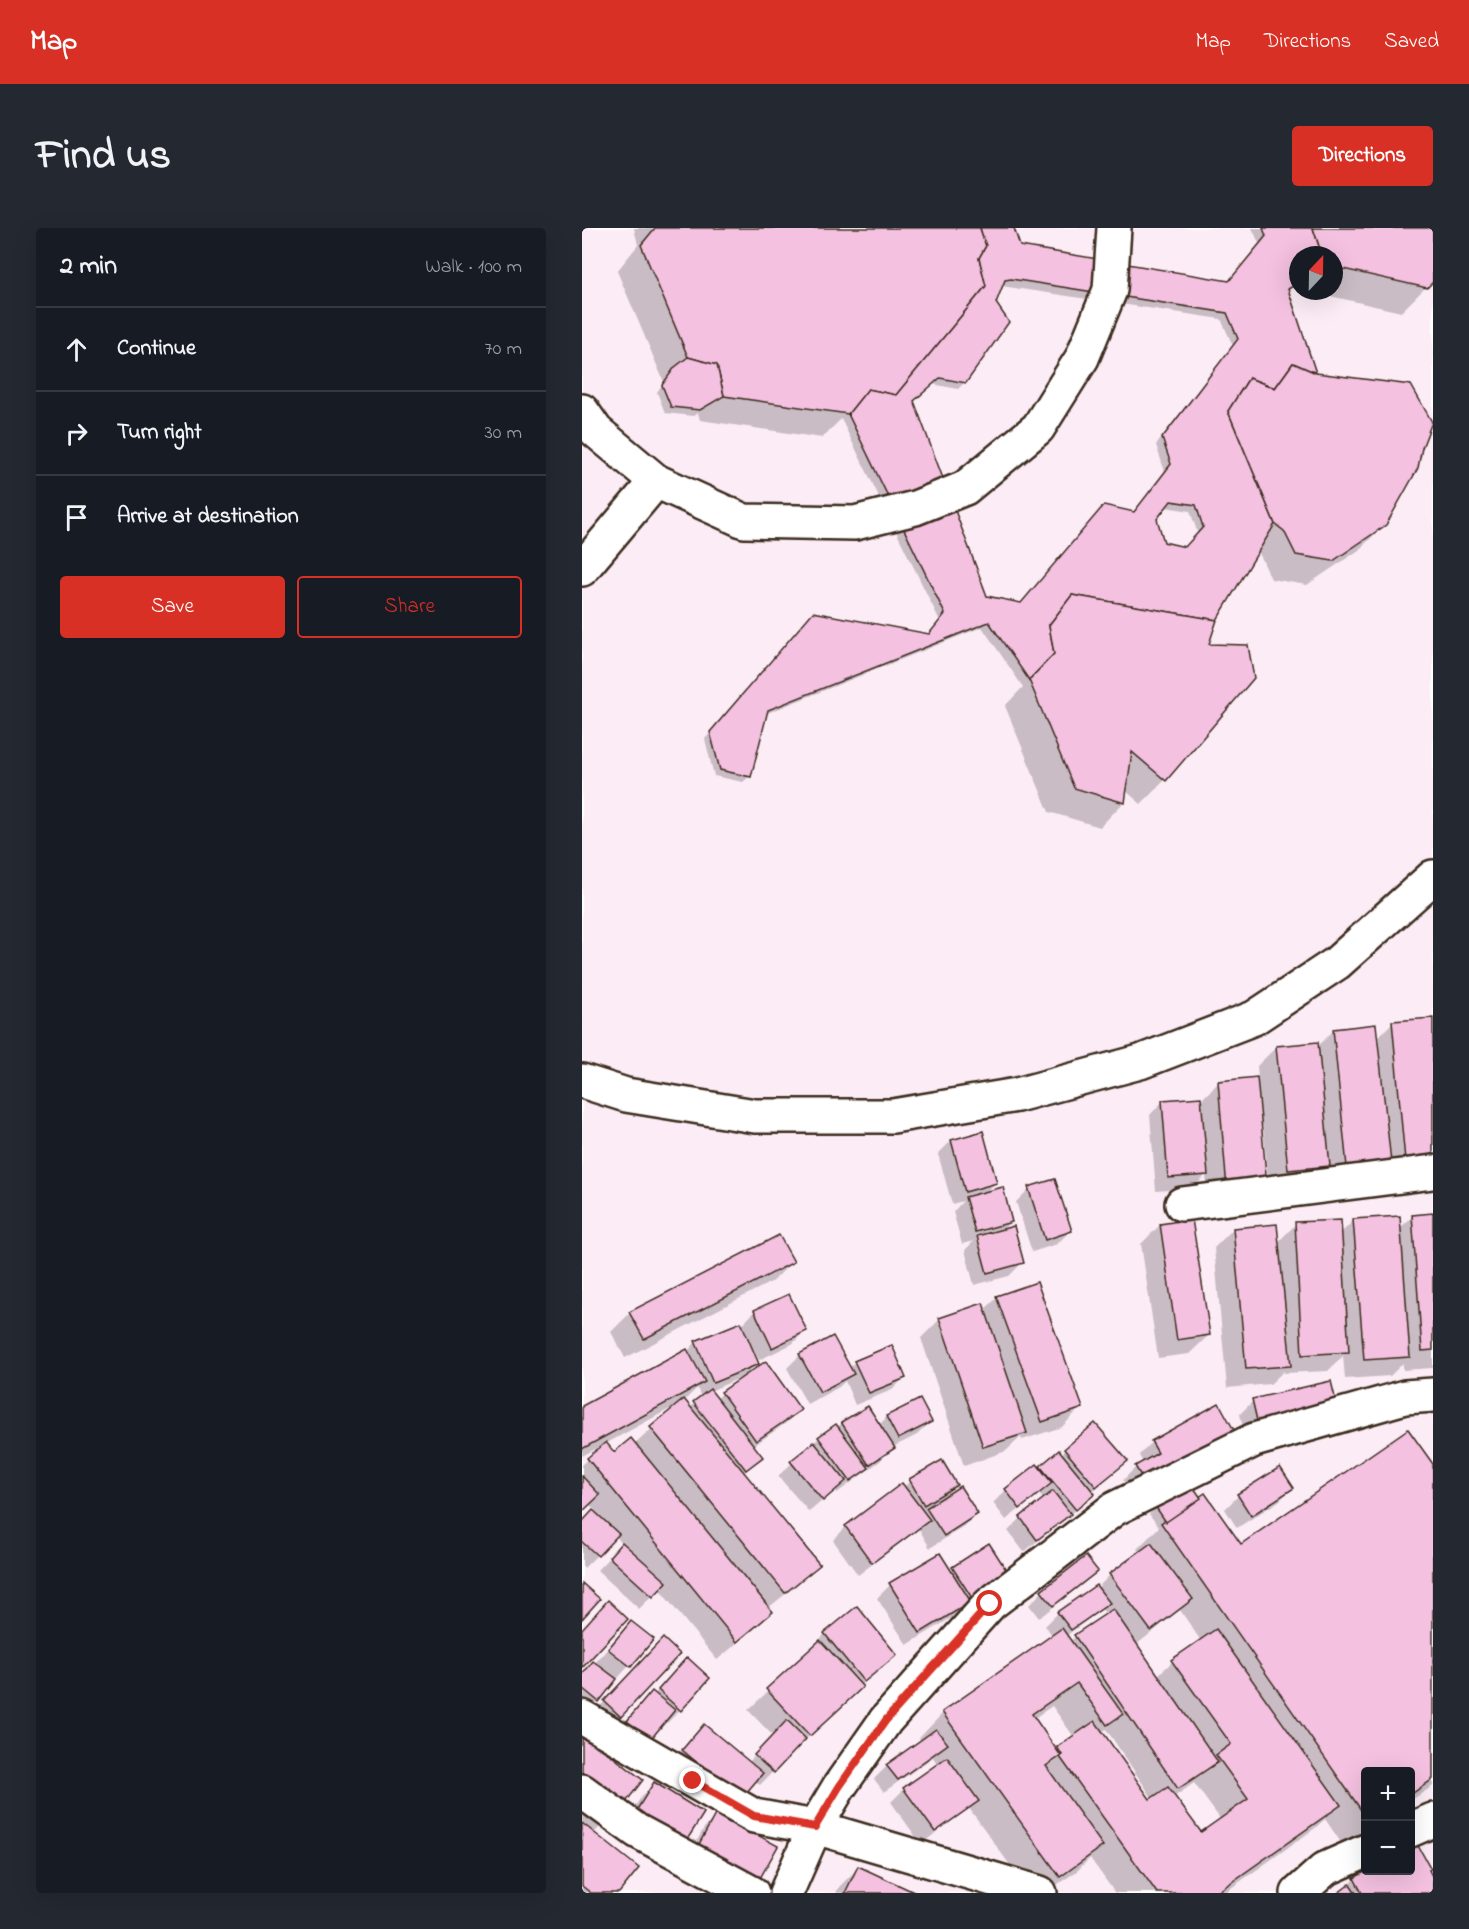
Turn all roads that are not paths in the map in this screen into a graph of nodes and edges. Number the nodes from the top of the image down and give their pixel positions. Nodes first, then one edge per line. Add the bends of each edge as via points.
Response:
1 (1114, 228) edge
2 (587, 430) edge
3 (656, 481) junction
4 (582, 569) edge
5 (1433, 877) edge
6 (582, 1081) edge
7 (1433, 1172) edge
8 (1182, 1204) dead end
9 (1433, 1395) edge
10 (582, 1717) edge
11 (582, 1791) edge
12 (1433, 1820) edge
13 (815, 1827) junction
14 (1415, 1828) edge
15 (1361, 1853) edge
16 (752, 1893) edge
17 (786, 1893) edge
18 (1040, 1893) edge
19 (1298, 1893) edge

1 - 3 street via 1110,290 1082,358 1038,428 965,488 915,508 855,523 744,521
2 - 3 street
3 - 4 street
5 - 6 street via 1336,963 1254,1018 1140,1062 1017,1095 893,1116 755,1116 626,1095
7 - 8 street
9 - 13 street via 1405,1397 1254,1440 1114,1509 990,1604 886,1720
10 - 13 street via 754,1816
11 - 16 street via 637,1831
12 - 14 street
13 - 17 street
13 - 18 street
15 - 19 street via 1325,1869

